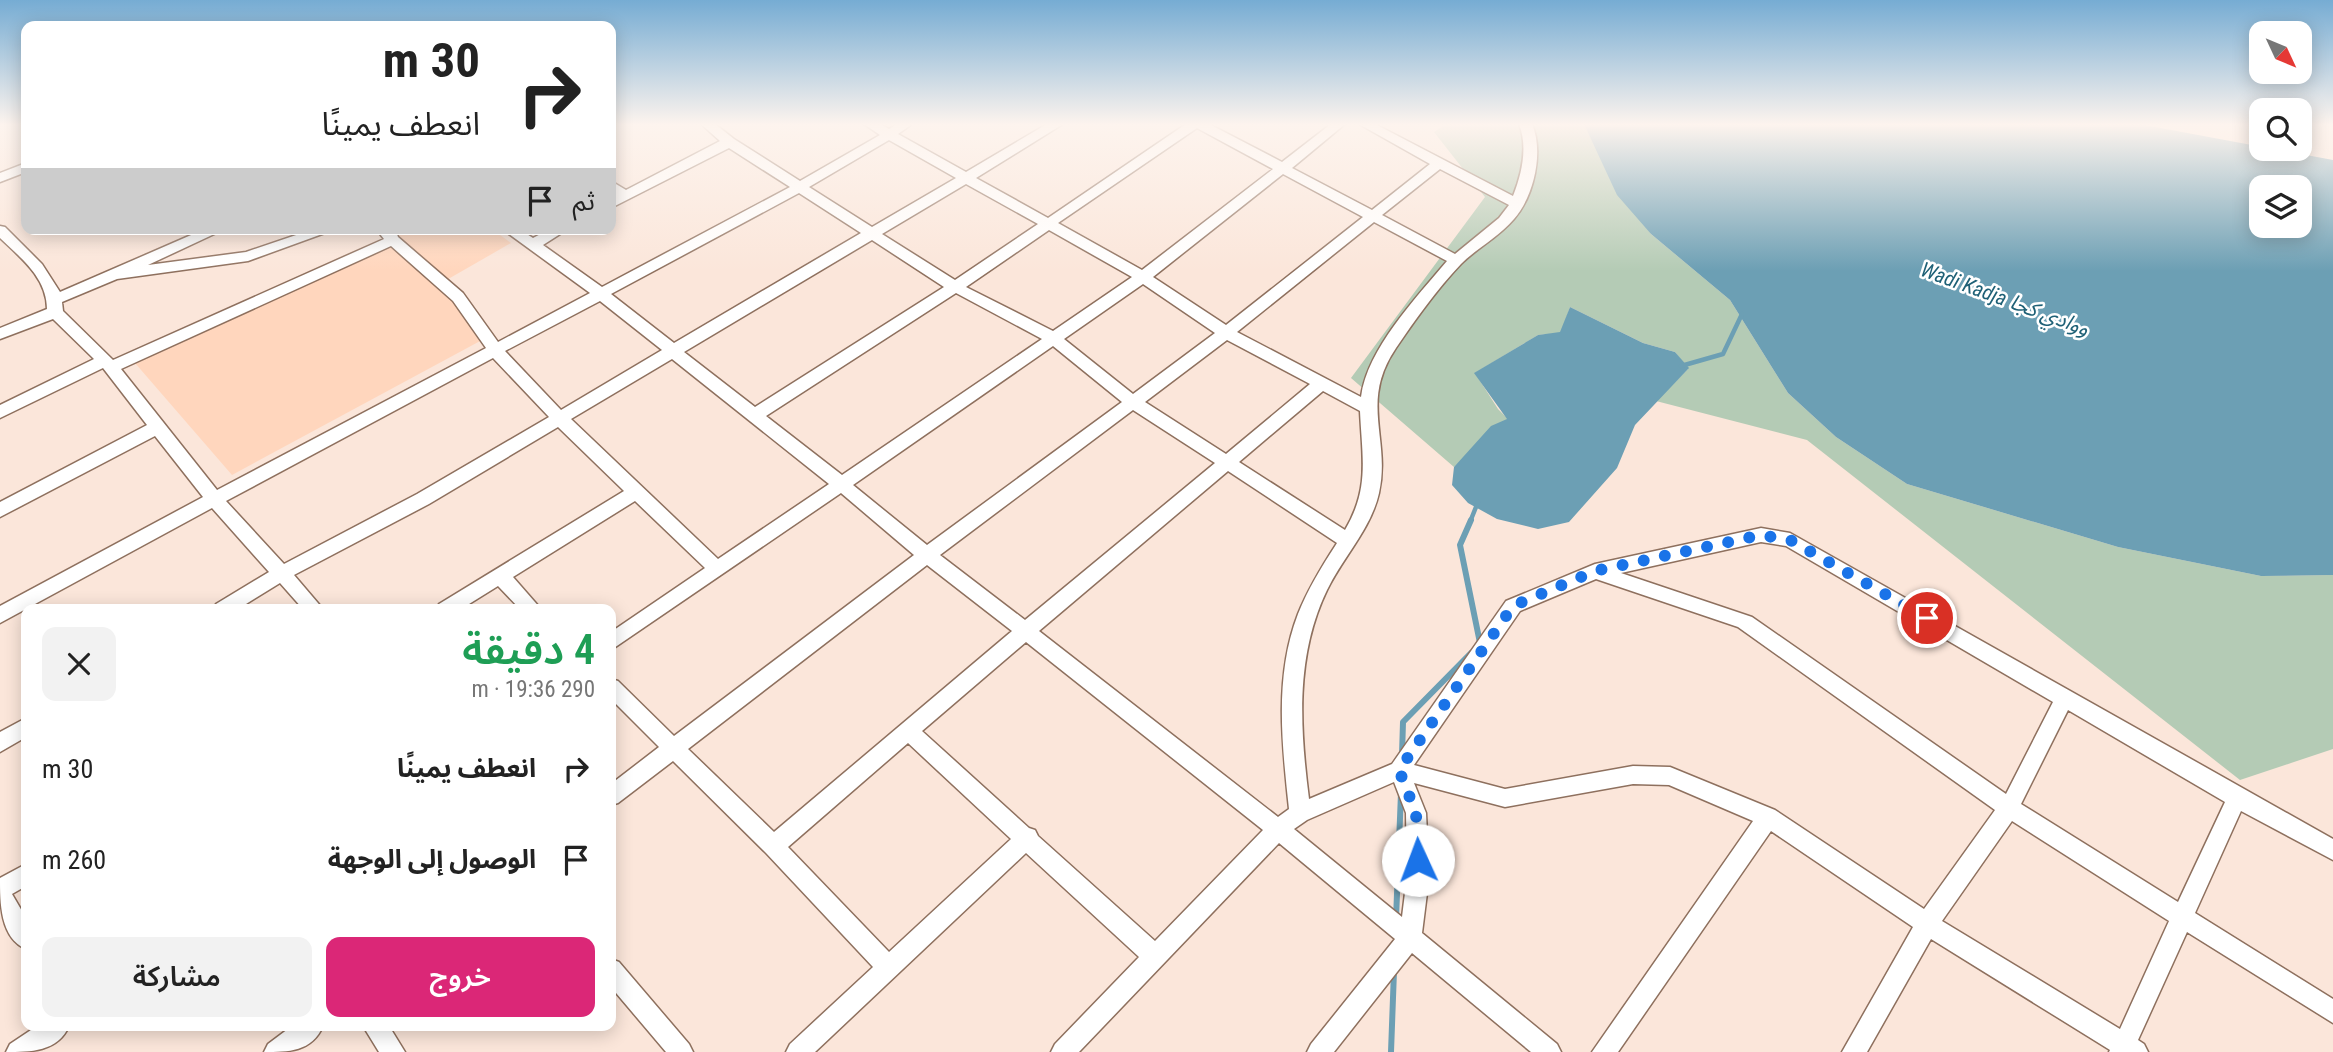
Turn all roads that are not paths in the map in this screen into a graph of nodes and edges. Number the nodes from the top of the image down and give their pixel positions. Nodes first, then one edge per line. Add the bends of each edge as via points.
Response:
1 (669, 173) edge
2 (775, 173) edge
3 (823, 173) edge
4 (954, 173) edge
5 (974, 173) edge
6 (1123, 173) edge
7 (1273, 173) edge
8 (1293, 173) edge
9 (1426, 173) edge
10 (1456, 173) edge
11 (1528, 173) edge
12 (964, 179) junction
13 (797, 188) junction
14 (616, 190) edge
15 (625, 196) junction
16 (616, 201) edge
17 (1516, 203) junction
18 (1373, 215) junction
19 (1047, 223) junction
20 (0, 230) edge
21 (205, 235) edge
22 (312, 235) edge
23 (390, 235) edge
24 (393, 235) edge
25 (517, 235) edge
26 (550, 235) edge
27 (870, 235) junction
28 (531, 245) junction
29 (1456, 260) junction
30 (118, 274) junction
31 (1143, 277) junction
32 (955, 287) junction
33 (600, 294) junction
34 (56, 306) junction
35 (1226, 333) junction
36 (0, 334) edge
37 (1053, 338) junction
38 (496, 351) junction
39 (676, 351) junction
40 (107, 364) junction
41 (1321, 384) junction
42 (1133, 402) junction
43 (1368, 408) junction
44 (0, 412) edge
45 (754, 416) junction
46 (560, 419) junction
47 (156, 428) junction
48 (1227, 463) junction
49 (841, 484) junction
50 (638, 491) junction
51 (214, 498) junction
52 (0, 510) edge
53 (1348, 541) junction
54 (927, 555) junction
55 (716, 568) junction
56 (1595, 571) junction
57 (282, 573) junction
58 (500, 576) junction
59 (231, 604) edge
60 (310, 604) edge
61 (454, 604) edge
62 (527, 604) edge
63 (0, 615) edge
64 (1025, 631) junction
65 (616, 638) edge
66 (616, 692) edge
67 (2065, 697) junction
68 (21, 730) edge
69 (908, 731) junction
70 (0, 743) edge
71 (673, 749) junction
72 (1399, 770) junction
73 (616, 792) edge
74 (2237, 798) junction
75 (2009, 808) junction
76 (1300, 813) junction
77 (1768, 817) junction
78 (1278, 829) junction
79 (1028, 837) junction
80 (774, 846) junction
81 (2333, 850) edge
82 (21, 877) edge
83 (0, 892) edge
84 (2180, 919) junction
85 (1927, 925) junction
86 (21, 929) edge
87 (1410, 938) junction
88 (1155, 956) junction
89 (888, 967) junction
90 (616, 976) edge
91 (2333, 1012) edge
92 (50, 1031) edge
93 (304, 1031) edge
94 (378, 1031) edge
95 (2127, 1049) edge
96 (18, 1052) edge
97 (276, 1052) edge
98 (393, 1052) edge
99 (681, 1052) edge
100 (797, 1052) edge
101 (1063, 1052) edge
102 (1319, 1052) edge
103 (1549, 1052) edge
104 (1604, 1052) edge
105 (1854, 1052) edge

1 - 15 street
2 - 13 street
3 - 13 street
4 - 12 street
5 - 12 street
6 - 19 street
7 - 31 street
8 - 18 street
9 - 18 street
10 - 17 street
11 - 17 street
12 - 19 street
12 - 27 street
13 - 27 street
13 - 33 street
14 - 15 street
15 - 16 street
17 - 29 street via 1514,211
18 - 29 street
18 - 35 street
19 - 31 street
19 - 32 street
20 - 34 street via 45,276
21 - 30 street
22 - 30 street via 248,256
23 - 40 street
24 - 38 street via 458,297
25 - 28 street
26 - 28 street
27 - 32 street
27 - 39 street
28 - 33 street
29 - 43 street via 1377,366
30 - 34 street
31 - 35 street
31 - 37 street
32 - 37 street
32 - 45 street
33 - 38 street
33 - 39 street
34 - 36 street
34 - 40 street
35 - 41 street
35 - 42 street
37 - 42 street
37 - 49 street
38 - 46 street
38 - 51 street
39 - 45 street
39 - 46 street
40 - 44 street
40 - 47 street
41 - 43 street
41 - 48 street
42 - 48 street
42 - 54 street
43 - 53 street via 1374,454 1371,493
45 - 49 street
46 - 50 street
46 - 57 street via 423,499
47 - 51 street
47 - 52 street
48 - 53 street
48 - 64 street
49 - 54 street
49 - 55 street
50 - 55 street
50 - 58 street
51 - 57 street
51 - 63 street
53 - 76 street via 1317,590 1295,649 1291,697
54 - 64 street
54 - 71 street
55 - 65 street
56 - 67 street via 1761,535 1790,540
56 - 72 street via 1513,606
56 - 75 street via 1745,622
57 - 59 street
57 - 60 street
58 - 61 street
58 - 62 street
64 - 69 street
64 - 78 street
66 - 71 street
67 - 74 street
67 - 75 street
68 - 70 street
69 - 79 street
69 - 80 street
71 - 73 street
71 - 80 street
72 - 76 street
72 - 77 street via 1505,799 1633,775 1670,776
72 - 87 street via 1416,813 1418,877
74 - 81 street
74 - 84 street
75 - 84 street
75 - 85 street
76 - 78 street
77 - 85 street
77 - 104 street
78 - 87 street
78 - 88 street
79 - 88 street
79 - 89 street
80 - 89 street
82 - 83 street
83 - 86 street
84 - 91 street
84 - 95 street
85 - 95 street
85 - 105 street
87 - 102 street
87 - 103 street
88 - 101 street
89 - 100 street
90 - 99 street
92 - 96 street
93 - 97 street
94 - 98 street

